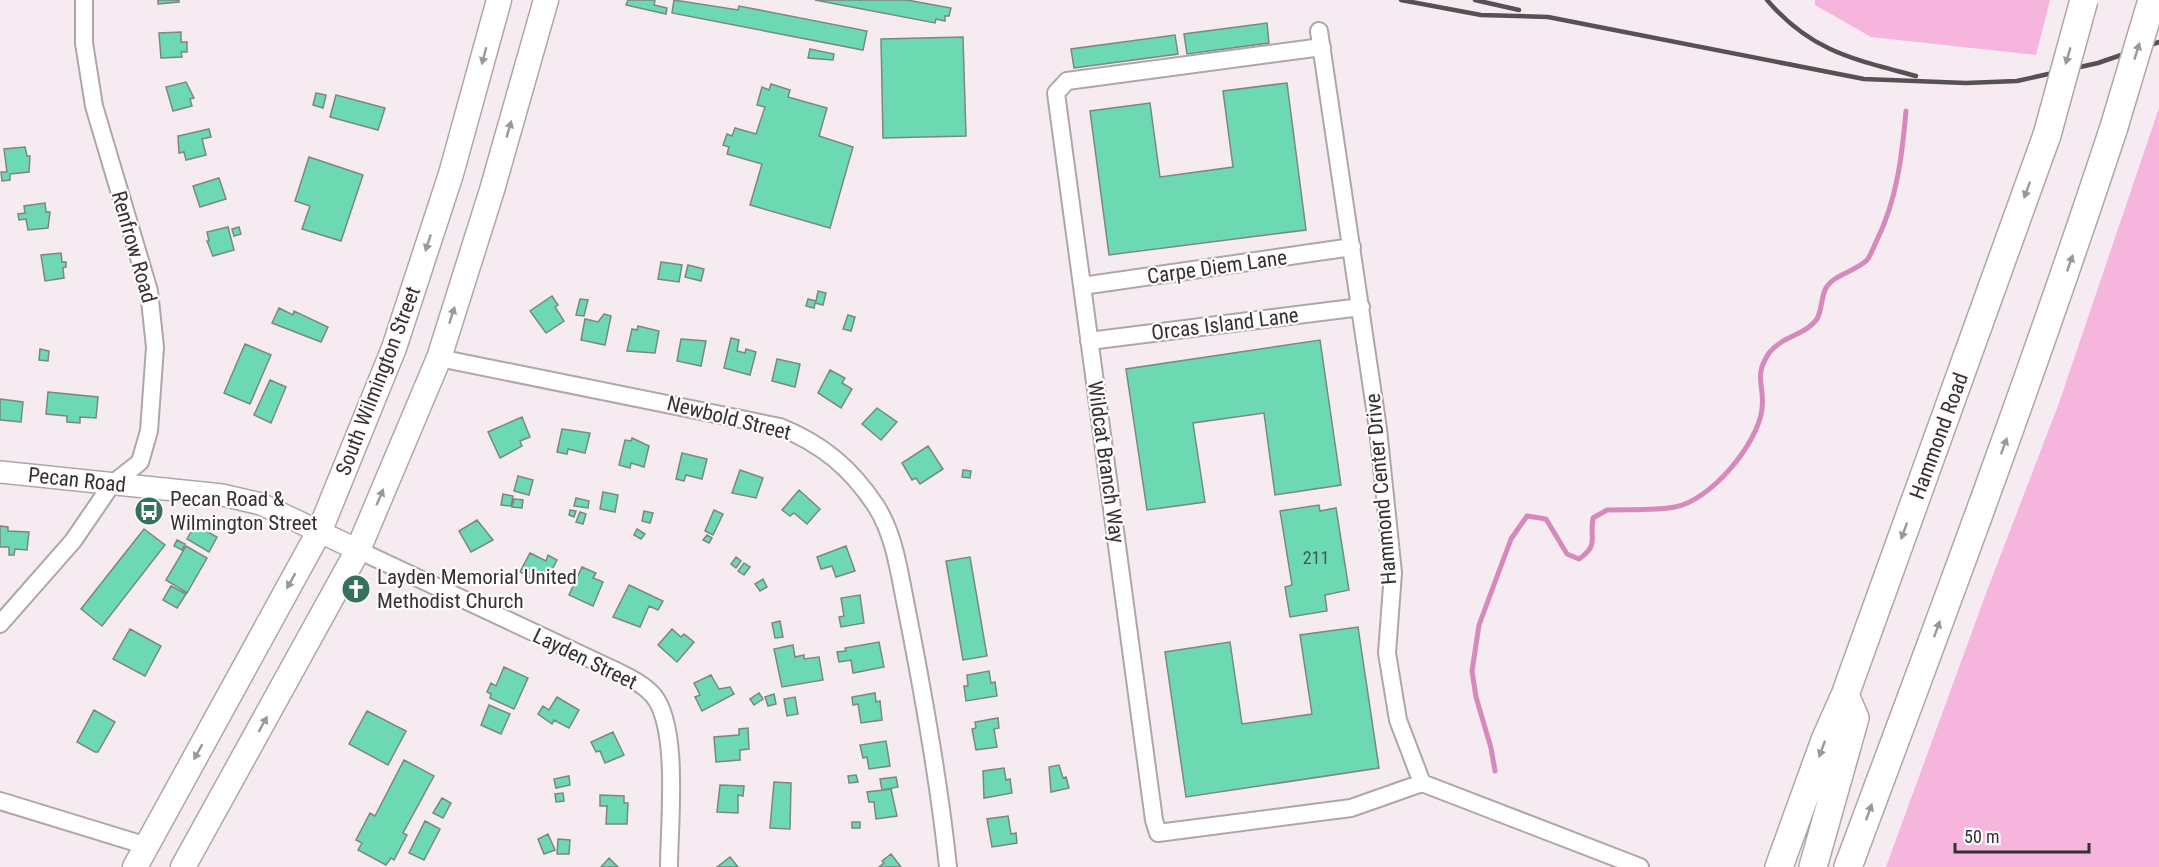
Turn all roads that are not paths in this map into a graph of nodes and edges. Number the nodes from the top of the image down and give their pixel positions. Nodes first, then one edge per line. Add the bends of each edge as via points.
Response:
1 (84, 0) edge
2 (499, 0) edge
3 (546, 0) edge
4 (2084, 0) edge
5 (2152, 0) edge
6 (1320, 39) joint
7 (1352, 247) junction
8 (1082, 286) junction
9 (1361, 307) junction
10 (1089, 341) junction
11 (439, 358) junction
12 (0, 472) edge
13 (112, 483) junction
14 (320, 530) junction
15 (358, 550) junction
16 (0, 624) edge
17 (1845, 695) junction
18 (1422, 783) junction
19 (0, 801) edge
20 (147, 846) junction
21 (135, 867) edge
22 (183, 867) edge
23 (669, 867) edge
24 (948, 867) edge
25 (1640, 867) edge
26 (1779, 867) edge
27 (1813, 867) edge
28 (1848, 867) edge

1 - 13 street, Renfrow Road via 84,43 93,106 149,291 155,347 149,431 140,462
2 -> 14 main road, South Wilmington Street via 451,174 394,348
11 -> 3 main road, South Wilmington Street
4 -> 17 main road, Hammond Road, bridge via 2047,135
28 -> 5 main road, bridge via 2069,265
6 - 7 street, Hammond Center Drive
6 - 8 street, Wildcat Branch Way via 1067,81 1056,93
7 - 8 street, Carpe Diem Lane
7 - 9 street, Hammond Center Drive
8 - 10 street, Wildcat Branch Way
9 - 10 street, Orcas Island Lane
9 - 18 street, Hammond Center Drive via 1393,573 1387,653 1398,720
10 - 18 street, Wildcat Branch Way via 1158,833 1351,808
15 -> 11 main road, South Wilmington Street
11 - 24 street, Newbold Street via 780,427 831,454 876,506 891,536 912,638
12 - 13 street, Pecan Road
13 - 14 street, Pecan Road via 222,495 261,504
13 - 16 street, Renfrow Road via 73,541
14 - 15 street, Pecan Road
14 -> 20 main road, South Wilmington Street
22 -> 15 main road, South Wilmington Street
15 - 23 street, Layden Street via 637,681 654,696 667,724 670,751
17 -> 26 main road, Hammond Road
17 - 27 main road via 1855,718
18 - 25 street
19 - 20 street
20 - 21 main road, South Wilmington Street

